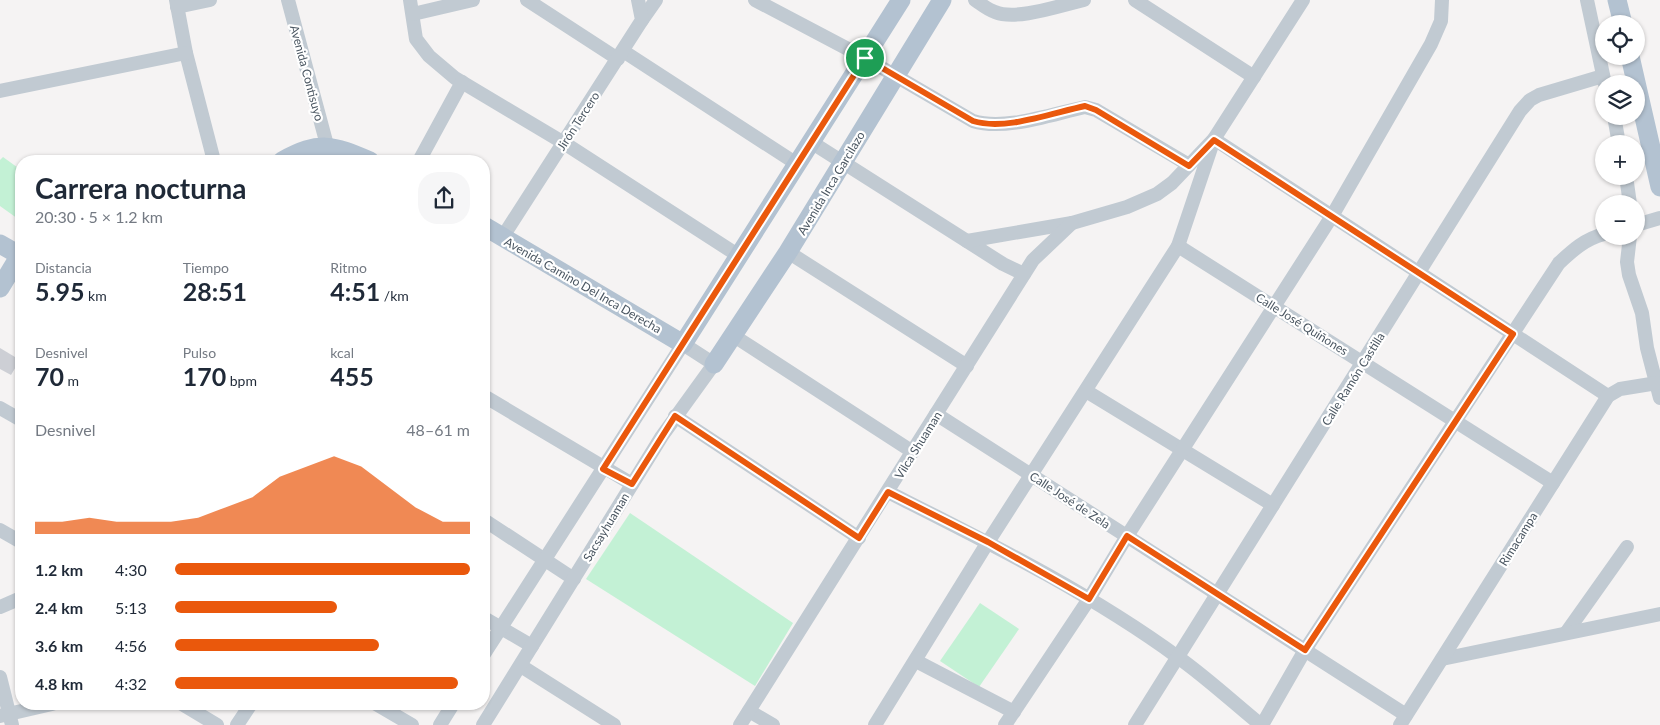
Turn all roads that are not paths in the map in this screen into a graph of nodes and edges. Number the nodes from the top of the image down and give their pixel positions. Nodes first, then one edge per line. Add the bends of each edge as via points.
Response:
1 (210, 0) edge
2 (288, 0) edge
3 (473, 0) edge
4 (527, 0) edge
5 (638, 0) edge
6 (656, 0) edge
7 (755, 0) edge
8 (901, 0) edge
9 (942, 0) edge
10 (975, 0) edge
11 (1084, 0) edge
12 (1135, 0) edge
13 (1303, 0) edge
14 (1442, 0) edge
15 (1587, 0) edge
16 (1617, 0) edge
17 (177, 3) edge
18 (412, 7) edge
19 (1620, 15) edge
20 (642, 20) junction
21 (186, 53) junction
22 (621, 55) junction
23 (865, 58) junction
24 (1632, 65) edge
25 (1603, 75) edge
26 (895, 76) junction
27 (1254, 77) junction
28 (462, 82) junction
29 (1595, 82) edge
30 (0, 91) edge
31 (1214, 140) junction
32 (811, 142) junction
33 (564, 143) junction
34 (327, 145) junction
35 (212, 155) edge
36 (293, 155) edge
37 (354, 155) edge
38 (421, 155) edge
39 (844, 163) junction
40 (797, 164) junction
41 (1189, 166) junction
42 (1660, 187) edge
43 (1332, 216) junction
44 (1660, 218) edge
45 (1645, 222) edge
46 (1072, 223) junction
47 (490, 231) edge
48 (1595, 237) edge
49 (502, 238) junction
50 (967, 241) junction
51 (0, 244) edge
52 (1629, 245) edge
53 (1178, 246) junction
54 (15, 252) edge
55 (788, 252) junction
56 (739, 256) junction
57 (15, 264) edge
58 (1420, 273) junction
59 (1024, 274) junction
60 (0, 288) edge
61 (1274, 306) junction
62 (1513, 334) junction
63 (734, 336) junction
64 (683, 344) junction
65 (1364, 363) junction
66 (714, 364) junction
67 (967, 366) junction
68 (1657, 383) junction
69 (1086, 391) junction
70 (1608, 396) junction
71 (1660, 398) edge
72 (490, 400) edge
73 (0, 408) edge
74 (936, 414) junction
75 (675, 416) junction
76 (15, 417) edge
77 (1456, 421) junction
78 (1182, 450) junction
79 (913, 452) junction
80 (603, 469) junction
81 (1032, 475) junction
82 (1553, 483) junction
83 (632, 484) junction
84 (888, 492) junction
85 (1273, 505) junction
86 (490, 524) edge
87 (0, 530) edge
88 (1127, 536) junction
89 (859, 538) junction
90 (15, 539) edge
91 (988, 542) junction
92 (1627, 547) dead end
93 (545, 560) junction
94 (574, 579) junction
95 (1217, 593) junction
96 (1089, 599) junction
97 (15, 601) edge
98 (0, 607) edge
99 (1660, 614) edge
100 (490, 621) edge
101 (501, 627) junction
102 (1566, 633) junction
103 (490, 644) edge
104 (532, 646) junction
105 (1305, 650) junction
106 (1179, 658) junction
107 (1442, 659) junction
108 (916, 661) junction
109 (521, 666) junction
110 (0, 677) edge
111 (33, 710) edge
112 (192, 710) edge
113 (246, 710) edge
114 (386, 710) edge
115 (449, 710) edge
116 (749, 711) junction
117 (1014, 712) junction
118 (7, 718) edge
119 (1403, 720) edge
120 (217, 725) edge
121 (237, 725) edge
122 (412, 725) edge
123 (440, 725) edge
124 (483, 725) edge
125 (614, 725) edge
126 (740, 725) edge
127 (773, 725) edge
128 (875, 725) edge
129 (1005, 725) edge
130 (1135, 725) edge
131 (1261, 725) edge

1 - 17 street
2 - 34 street, Avenida Contisuyo
3 - 18 street
4 - 22 street
5 - 20 street
6 - 20 street, Jirón Tercero
7 - 23 street
8 - 23 main road
9 - 26 main road, Avenida Inca Garcilazo
10 - 11 street via 1004,15
12 - 27 street
13 - 27 street
14 - 43 street via 1440,21 1431,44
15 - 25 street
16 - 19 main road
17 - 21 street
18 - 28 street via 416,39 429,56
20 - 22 street, Jirón Tercero
21 - 30 street
21 - 35 street
22 - 33 street, Jirón Tercero
22 - 40 street
23 - 26 street
23 - 32 main road
24 - 42 main road
26 - 39 main road, Avenida Inca Garcilazo
26 - 41 street via 985,125 1085,106
27 - 31 street
28 - 33 street
28 - 38 street
29 - 58 street, Calle Ramón Castilla via 1539,95 1520,110
31 - 41 street
31 - 43 street
31 - 53 street
32 - 39 street
32 - 40 main road
33 - 49 street, Jirón Tercero
33 - 56 street
34 - 36 main road
34 - 37 main road
39 - 50 street
39 - 55 main road, Avenida Inca Garcilazo
40 - 56 main road
41 - 46 street via 1157,194 1127,207
43 - 58 street
43 - 61 street
44 - 45 street
46 - 50 street
46 - 59 street, Vilca Shuaman via 1033,260
47 - 49 main road, Avenida Camino Del Inca Derecha
48 - 62 street via 1576,247 1559,263
49 - 64 main road, Avenida Camino Del Inca Derecha
50 - 59 street
51 - 54 main road
52 - 68 street via 1628,275 1642,313
53 - 61 street, Calle José Quiñones
53 - 69 street
55 - 63 main road, Avenida Inca Garcilazo
55 - 67 street
56 - 64 main road
57 - 60 main road
58 - 62 street
58 - 65 street, Calle Ramón Castilla
59 - 67 street, Vilca Shuaman
61 - 65 street, Calle José Quiñones
61 - 78 street
62 - 70 street
62 - 77 street
63 - 66 main road, Avenida Inca Garcilazo
63 - 79 street
64 - 66 street
64 - 80 street
65 - 77 street, Calle José Quiñones
65 - 85 street, Calle Ramón Castilla
66 - 75 street, Sacsayhuaman
67 - 74 street, Vilca Shuaman
68 - 70 street via 1620,389
68 - 71 street
69 - 78 street
69 - 81 street
70 - 82 street, Rimacampa
72 - 80 street
73 - 76 street
74 - 79 street, Vilca Shuaman
74 - 81 street, Calle José de Zela
75 - 83 street, Sacsayhuaman
75 - 89 street
77 - 82 street, Calle José Quiñones
77 - 105 street
78 - 85 street
78 - 88 street
79 - 84 street, Vilca Shuaman
80 - 83 street
80 - 93 street
81 - 88 street, Calle José de Zela
81 - 91 street
82 - 107 street, Rimacampa
83 - 94 street, Sacsayhuaman
84 - 89 street, Vilca Shuaman
84 - 91 street
85 - 95 street, Calle Ramón Castilla
86 - 93 street
87 - 90 street
88 - 95 street, Calle José de Zela
88 - 96 street
89 - 116 street, Vilca Shuaman
91 - 96 street
91 - 108 street
92 - 102 street
93 - 94 street
93 - 101 street
94 - 104 street, Sacsayhuaman
95 - 105 street, Calle José de Zela
95 - 106 street, Calle Ramón Castilla
96 - 106 street
96 - 117 street
97 - 98 street
99 - 102 street
100 - 101 street
101 - 103 street
101 - 104 street
102 - 107 street
104 - 109 street, Sacsayhuaman
105 - 119 street, Calle José de Zela
105 - 131 street
106 - 130 street, Calle Ramón Castilla
106 - 131 street
107 - 119 street, Rimacampa
108 - 117 street
108 - 128 street
109 - 124 street, Sacsayhuaman
109 - 125 street
110 - 118 street
111 - 118 street
112 - 120 street
113 - 121 street
114 - 122 street
115 - 123 street
116 - 126 street, Vilca Shuaman
116 - 127 street
117 - 129 street

